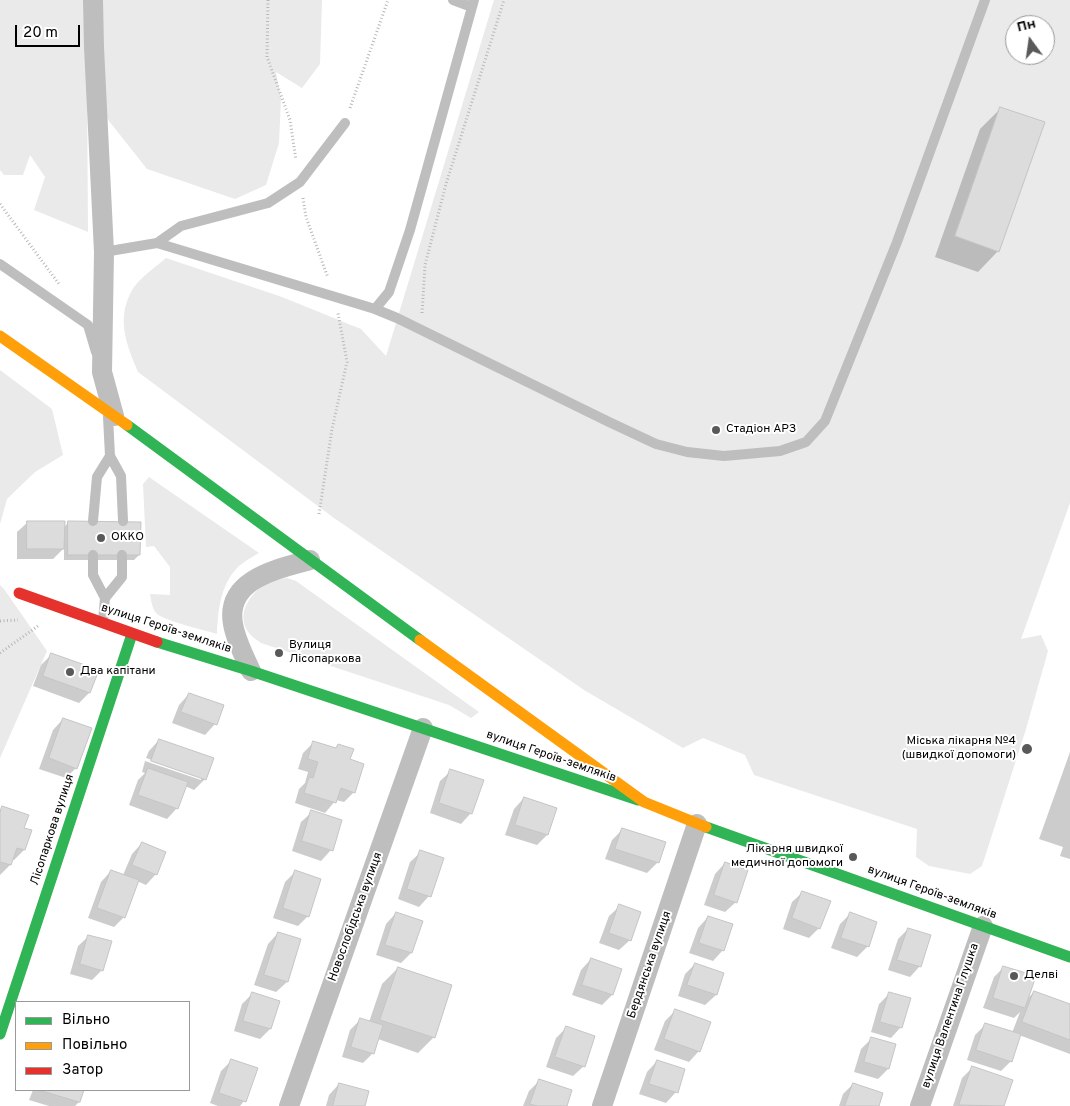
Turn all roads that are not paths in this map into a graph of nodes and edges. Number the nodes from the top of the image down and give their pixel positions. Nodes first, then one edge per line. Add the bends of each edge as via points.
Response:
1 (93, 0) edge
2 (453, 0) edge
3 (985, 0) edge
4 (473, 4) edge
5 (344, 122) road end
6 (156, 243) junction
7 (104, 252) junction
8 (0, 264) edge
9 (375, 309) junction
10 (0, 336) edge
11 (102, 372) junction
12 (111, 413) junction
13 (110, 456) junction
14 (94, 521) dead end
15 (122, 521) dead end
16 (93, 555) dead end
17 (122, 555) dead end
18 (310, 560) junction
19 (19, 594) dead end
20 (105, 598) junction
21 (102, 622) junction
22 (132, 634) junction
23 (251, 671) junction
24 (423, 728) junction
25 (644, 802) junction
26 (697, 824) junction
27 (983, 926) junction
28 (1069, 954) edge
29 (0, 1034) edge
30 (289, 1106) edge
31 (602, 1106) edge
32 (920, 1106) edge

1 - 7 street
2 - 4 lane
3 - 9 lane via 897,242 826,421 806,442 780,451 724,456 656,444
4 - 9 lane via 410,230 389,292
5 - 6 lane via 300,182 268,203 181,226
6 - 7 lane
6 - 9 lane
7 - 11 street
8 - 11 lane via 88,325
10 - 12 main road
11 - 12 street
12 - 13 lane
12 - 18 main road
13 - 14 lane via 97,477
13 - 15 lane via 121,476
16 - 20 lane via 93,575
17 - 20 lane via 122,577
18 - 23 street via 259,576 238,596 233,609 233,623
18 - 25 main road
19 - 21 main road, вулиця Героїв-земляків
20 - 21 lane
21 - 22 main road, вулиця Героїв-земляків
22 - 23 main road, вулиця Героїв-земляків
22 - 29 main road, Лісопаркова вулиця
23 - 24 main road, вулиця Героїв-земляків
24 - 25 main road, вулиця Героїв-земляків
24 - 30 street, Новослобідська вулиця
25 - 26 main road, вулиця Героїв-земляків
26 - 27 main road, вулиця Героїв-земляків
26 - 31 street, Бердянська вулиця
27 - 28 main road, вулиця Героїв-земляків
27 - 32 street, вулиця Валентина Глушка

